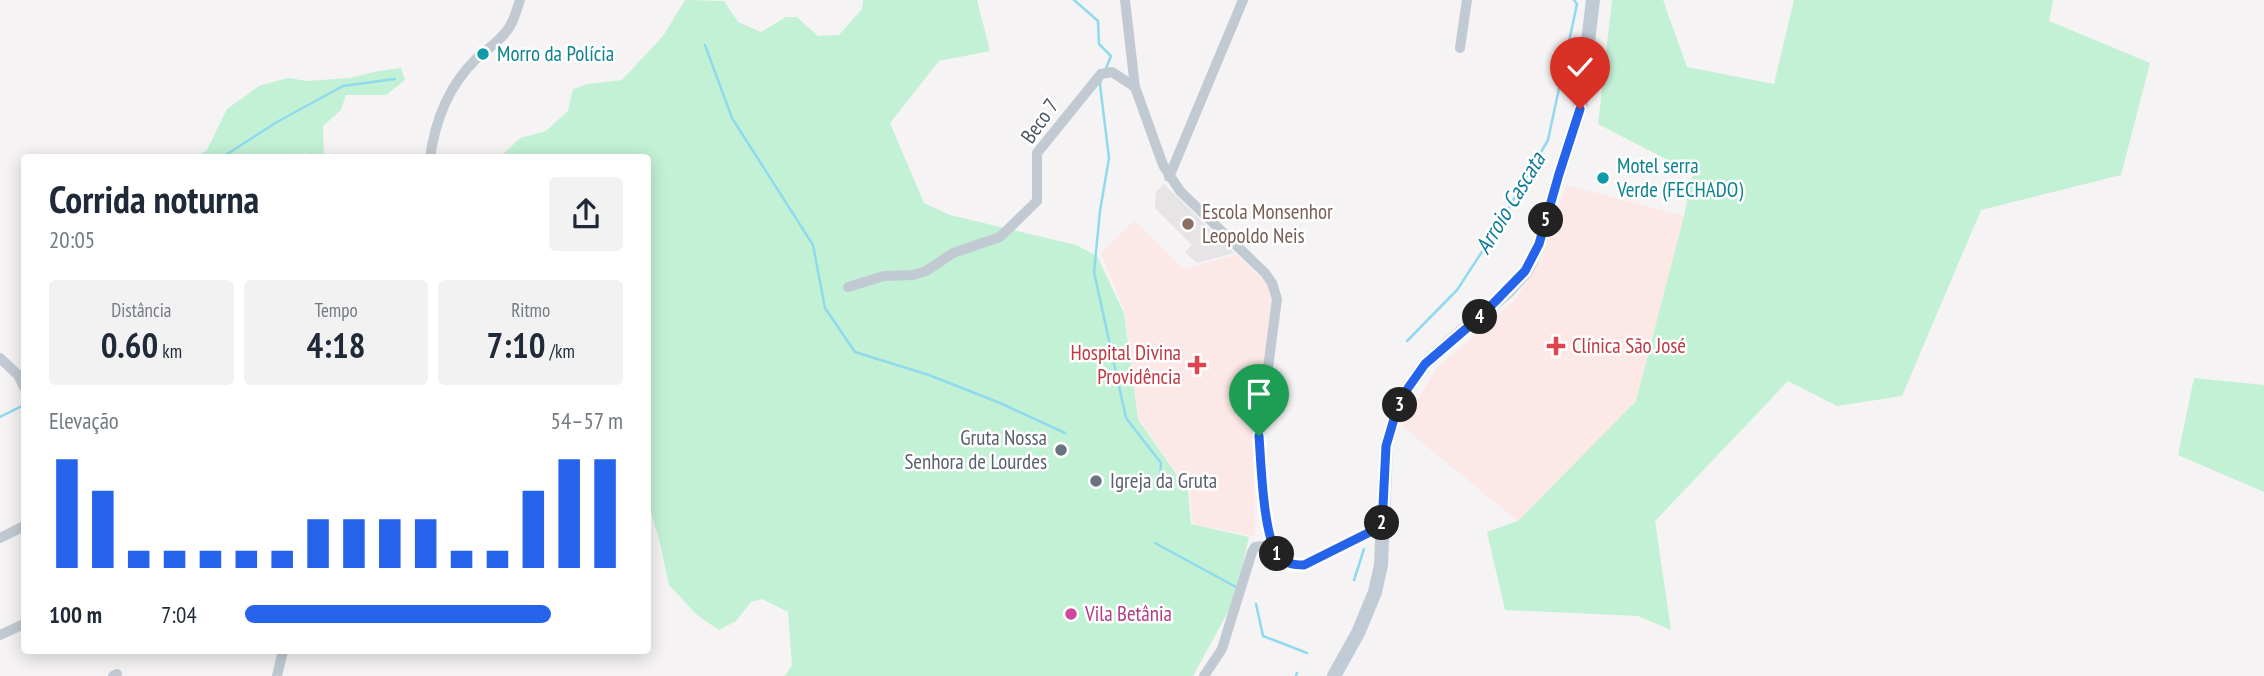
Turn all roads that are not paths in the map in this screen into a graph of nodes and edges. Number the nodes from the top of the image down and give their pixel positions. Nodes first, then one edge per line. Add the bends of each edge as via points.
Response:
1 (520, 0) edge
2 (1125, 0) edge
3 (1243, 0) edge
4 (1467, 0) edge
5 (1593, 0) edge
6 (1460, 48) dead end
7 (1135, 87) junction
8 (431, 154) edge
9 (1169, 177) junction
10 (848, 287) dead end
11 (0, 358) edge
12 (21, 381) edge
13 (1382, 526) junction
14 (21, 528) edge
15 (0, 538) edge
16 (1271, 545) junction
17 (21, 625) edge
18 (0, 635) edge
19 (282, 654) edge
20 (277, 676) edge
21 (1204, 676) edge
22 (1334, 676) edge

1 - 8 street via 510,26 471,65 445,101
2 - 7 street
3 - 9 street
4 - 6 street
5 - 13 main road via 1580,109 1539,244 1508,291 1425,364 1408,388 1386,446
7 - 9 street
7 - 10 street, Beco 7 via 1112,72 1101,74 1037,153 1037,201 1000,237 953,253 914,275 884,276
9 - 16 street via 1272,283 1277,299 1259,436
11 - 12 street
13 - 16 street via 1304,565 1279,557
13 - 22 main road via 1375,593
14 - 15 street
16 - 21 street via 1255,547 1252,552 1222,649
17 - 18 street
19 - 20 street

